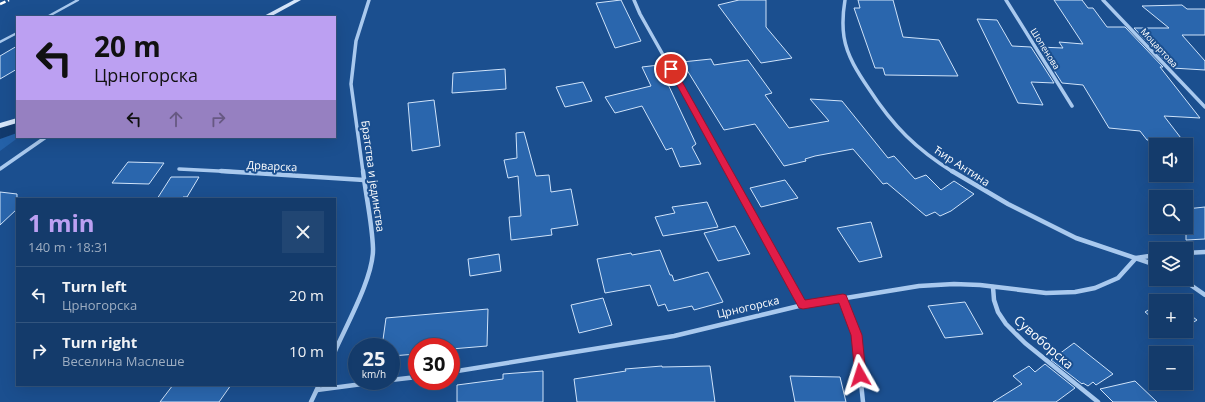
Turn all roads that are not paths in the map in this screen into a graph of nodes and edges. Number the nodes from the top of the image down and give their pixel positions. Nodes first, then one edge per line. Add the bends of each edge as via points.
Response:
1 (78, 0) edge
2 (298, 0) edge
3 (370, 0) edge
4 (634, 0) edge
5 (845, 0) edge
6 (1006, 0) edge
7 (1103, 0) edge
8 (48, 16) edge
9 (267, 16) edge
10 (16, 34) edge
11 (0, 42) edge
12 (1072, 106) dead end
13 (1205, 107) edge
14 (16, 120) edge
15 (0, 126) edge
16 (45, 138) edge
17 (0, 169) edge
18 (179, 169) dead end
19 (364, 180) junction
20 (1205, 252) edge
21 (1193, 253) edge
22 (1149, 256) edge
23 (1136, 258) junction
24 (1149, 263) edge
25 (1192, 286) edge
26 (993, 287) junction
27 (1205, 295) edge
28 (843, 298) junction
29 (803, 305) junction
30 (336, 349) edge
31 (460, 371) edge
32 (348, 385) edge
33 (318, 388) edge
34 (311, 402) edge
35 (864, 402) edge
36 (1098, 402) edge

1 - 8 lane
2 - 9 main road
3 - 19 street, Братства и јединства via 354,46 350,84
4 - 29 street
5 - 23 street, Ћир Антина via 842,30 851,61 874,98 903,134 929,156 984,191 1084,240
6 - 12 street, Шопенова
7 - 13 street, Моцартова
10 - 11 lane
14 - 15 main road
16 - 17 street
18 - 19 street, Дрварска
19 - 30 street, Братства и јединства via 372,249 368,275
20 - 21 street
22 - 23 street
23 - 24 street, Ћир Антина
23 - 26 street, Црногорска via 1118,278 1095,288 1046,293
25 - 27 street
26 - 28 street, Црногорска via 954,284 919,286
26 - 36 street, Сувоборска via 998,312 1006,324 1025,343
28 - 29 street, Црногорска
28 - 35 street via 856,335
29 - 31 street, Црногорска via 674,336
32 - 33 street
33 - 34 street

